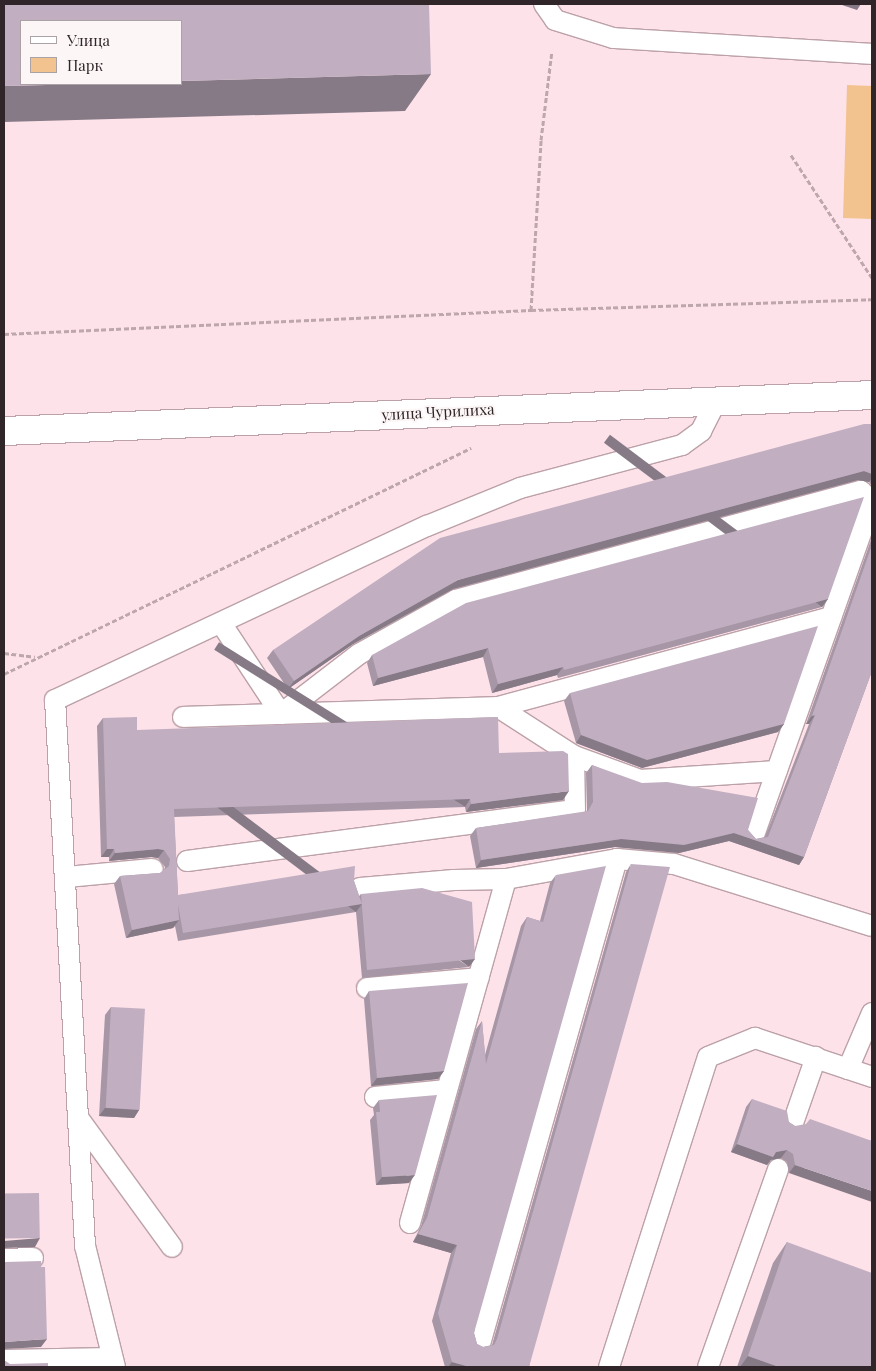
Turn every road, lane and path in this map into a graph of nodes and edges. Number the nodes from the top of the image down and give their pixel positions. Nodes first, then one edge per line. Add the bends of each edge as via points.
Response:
1 (544, 4) edge
2 (555, 20) junction
3 (872, 54) edge
4 (791, 155) dead end
5 (872, 278) edge
6 (872, 299) edge
7 (531, 310) junction
8 (4, 334) edge
9 (872, 395) edge
10 (717, 399) junction
11 (4, 431) edge
12 (479, 444) dead end
13 (831, 617) junction
14 (221, 623) junction
15 (4, 653) edge
16 (37, 658) junction
17 (4, 674) edge
18 (498, 707) junction
19 (281, 714) junction
20 (183, 717) dead end
21 (574, 756) junction
22 (777, 771) junction
23 (754, 836) edge
24 (617, 859) junction
25 (187, 861) dead end
26 (153, 869) dead end
27 (66, 877) junction
28 (506, 879) junction
29 (360, 888) dead end
30 (872, 926) edge
31 (479, 978) junction
32 (367, 988) dead end
33 (872, 1013) edge
34 (816, 1057) junction
35 (848, 1069) junction
36 (872, 1077) edge
37 (447, 1090) junction
38 (375, 1097) dead end
39 (79, 1119) junction
40 (793, 1124) edge
41 (778, 1169) dead end
42 (410, 1223) dead end
43 (172, 1247) dead end
44 (33, 1258) dead end
45 (4, 1259) edge
46 (480, 1344) edge
47 (4, 1360) edge
48 (114, 1362) edge
49 (609, 1367) edge
50 (708, 1367) edge

1 - 2 lane
2 - 3 lane via 613,38
2 - 7 path via 542,140
4 - 5 path
6 - 7 path
7 - 8 path
9 - 10 street, улица Чурилиха
10 - 11 street, улица Чурилиха
10 - 14 lane via 701,431 682,445 520,488 428,526
12 - 16 path
13 - 18 lane
13 - 19 lane via 872,502 861,491 456,600 359,654
13 - 22 lane
14 - 19 lane
14 - 27 lane via 55,700
15 - 16 path
16 - 17 path
18 - 19 lane
18 - 21 lane
19 - 20 lane
21 - 22 lane via 640,780
21 - 25 lane via 575,810
22 - 23 lane
24 - 28 lane
24 - 30 lane via 674,864
24 - 46 lane
26 - 27 lane
27 - 39 lane
28 - 29 lane
28 - 31 lane
31 - 32 lane
31 - 37 lane
33 - 35 lane
34 - 35 lane
34 - 40 lane
34 - 49 lane via 755,1038 708,1057
35 - 36 lane
37 - 38 lane
37 - 42 lane
39 - 43 lane
39 - 48 lane via 84,1246
41 - 50 lane
44 - 45 lane
47 - 48 lane

